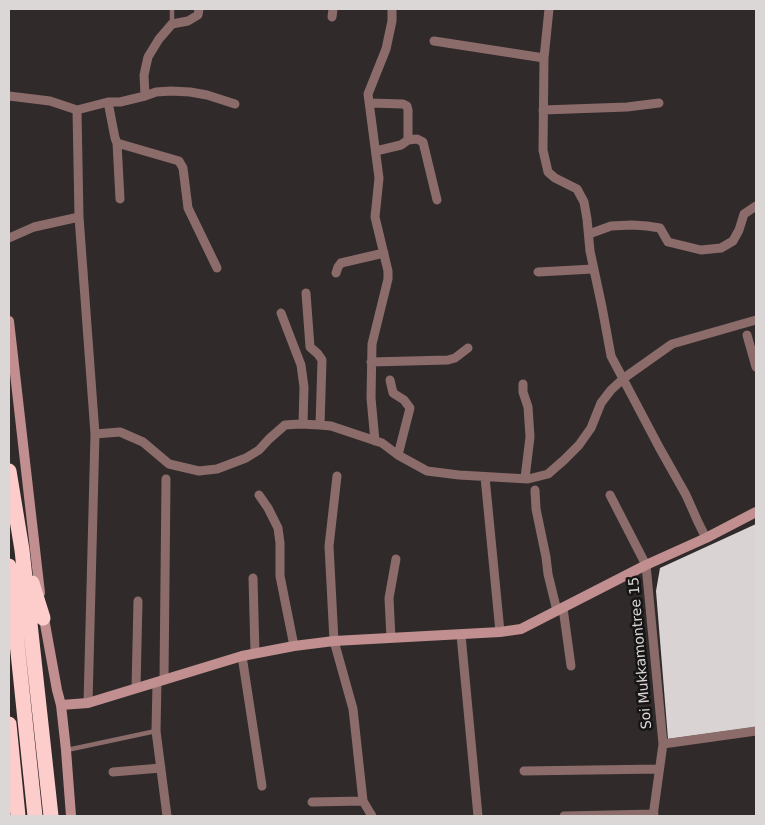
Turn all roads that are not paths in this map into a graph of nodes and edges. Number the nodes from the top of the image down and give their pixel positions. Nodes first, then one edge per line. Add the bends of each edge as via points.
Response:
1 (172, 9) edge
2 (199, 9) edge
3 (392, 9) edge
4 (549, 9) edge
5 (172, 24) junction
6 (434, 41) dead end
7 (544, 58) junction
8 (9, 96) edge
9 (145, 96) junction
10 (108, 102) junction
11 (370, 103) junction
12 (659, 103) dead end
13 (235, 104) dead end
14 (78, 110) junction
15 (543, 110) junction
16 (408, 140) junction
17 (117, 143) junction
18 (376, 151) junction
19 (120, 198) dead end
20 (436, 200) dead end
21 (756, 206) edge
22 (80, 217) junction
23 (589, 234) junction
24 (9, 238) edge
25 (384, 253) junction
26 (217, 268) dead end
27 (593, 269) junction
28 (538, 272) dead end
29 (336, 273) dead end
30 (306, 293) dead end
31 (281, 313) dead end
32 (756, 320) edge
33 (9, 321) edge
34 (748, 335) dead end
35 (468, 348) dead end
36 (371, 362) junction
37 (756, 367) edge
38 (624, 378) junction
39 (390, 380) dead end
40 (523, 384) dead end
41 (303, 424) junction
42 (320, 425) junction
43 (95, 434) junction
44 (375, 441) junction
45 (398, 455) junction
46 (9, 471) edge
47 (337, 476) dead end
48 (485, 477) junction
49 (525, 478) junction
50 (166, 479) dead end
51 (534, 490) dead end
52 (259, 495) dead end
53 (610, 495) dead end
54 (756, 512) edge
55 (706, 538) junction
56 (22, 550) junction
57 (396, 559) dead end
58 (646, 565) junction
59 (9, 566) edge
60 (252, 578) dead end
61 (138, 600) dead end
62 (560, 609) junction
63 (43, 618) junction
64 (500, 632) junction
65 (461, 635) junction
66 (390, 638) junction
67 (334, 641) junction
68 (294, 646) junction
69 (255, 653) junction
70 (242, 656) junction
71 (571, 666) dead end
72 (161, 681) junction
73 (136, 688) junction
74 (88, 703) junction
75 (61, 704) junction
76 (9, 724) edge
77 (156, 731) junction
78 (756, 731) edge
79 (663, 744) junction
80 (66, 750) junction
81 (161, 768) junction
82 (659, 769) junction
83 (524, 771) dead end
84 (113, 772) dead end
85 (262, 786) dead end
86 (363, 801) junction
87 (312, 802) dead end
88 (653, 815) edge
89 (18, 816) edge
90 (35, 816) edge
91 (51, 816) edge
92 (71, 816) edge
93 (167, 816) edge
94 (372, 816) edge
95 (478, 816) edge
96 (564, 816) edge

1 - 5 lane
2 - 5 street via 198,15 188,21
3 - 11 street via 386,49 368,94
4 - 7 street
5 - 9 street via 148,57 144,75
6 - 7 street
7 - 15 street
8 - 14 street via 50,101
9 - 10 street
9 - 13 street via 171,90 207,95
10 - 14 street
10 - 17 street
11 - 16 street via 406,106
11 - 18 street
12 - 15 street
14 - 22 street
15 - 23 street via 542,150 548,172 577,189 584,202
16 - 18 street
16 - 20 street via 423,142
17 - 19 street
17 - 26 street via 179,161 183,168 188,208
18 - 25 street via 380,178 375,217
21 - 23 street via 744,214 732,241 721,248 701,250 668,242 660,228 647,226 611,226
22 - 24 street via 34,227
22 - 43 street
23 - 27 street
25 - 29 street via 342,263
25 - 36 street via 388,279 372,344
27 - 28 street
27 - 38 street via 612,356
30 - 42 street via 310,347 322,360
31 - 41 street via 301,365
32 - 38 street via 672,344
33 - 63 street
34 - 37 street
35 - 36 street via 448,360
36 - 44 street
38 - 49 street via 601,403 591,428 579,445 548,474
38 - 55 street
39 - 45 street via 393,393 410,408
40 - 49 street via 530,437
41 - 42 street
41 - 43 street via 286,425 246,458 217,469 199,471 169,464 144,442 120,432
42 - 44 street
43 - 74 street
44 - 45 street
45 - 48 street via 427,471
46 - 56 highway
47 - 67 street via 329,546
48 - 49 street
48 - 64 street
50 - 72 street
51 - 62 street via 548,574
52 - 68 street via 278,528 280,576
53 - 58 street, Soi Mukkamontree 15
54 - 55 street
55 - 58 street
56 - 63 highway
56 - 91 highway
57 - 66 street via 389,598
58 - 62 street
58 - 79 street, Soi Mukkamontree 15
59 - 90 highway
60 - 69 street
61 - 73 street
62 - 64 street via 521,629
62 - 71 street
63 - 75 street
64 - 65 street
65 - 66 street
65 - 95 street
66 - 67 street
67 - 68 street
67 - 86 street via 353,709
68 - 69 street
69 - 70 street
70 - 72 street
70 - 85 street
72 - 73 street
72 - 77 street
73 - 74 street
74 - 75 street
75 - 80 street
76 - 89 highway
77 - 80 lane
77 - 81 street
78 - 79 street
79 - 82 street, Soi Mukkamontree 15
80 - 92 street
81 - 84 street
81 - 93 street
82 - 83 street
82 - 88 street, Soi Mukkamontree 15
86 - 87 street
86 - 94 street
88 - 96 street

